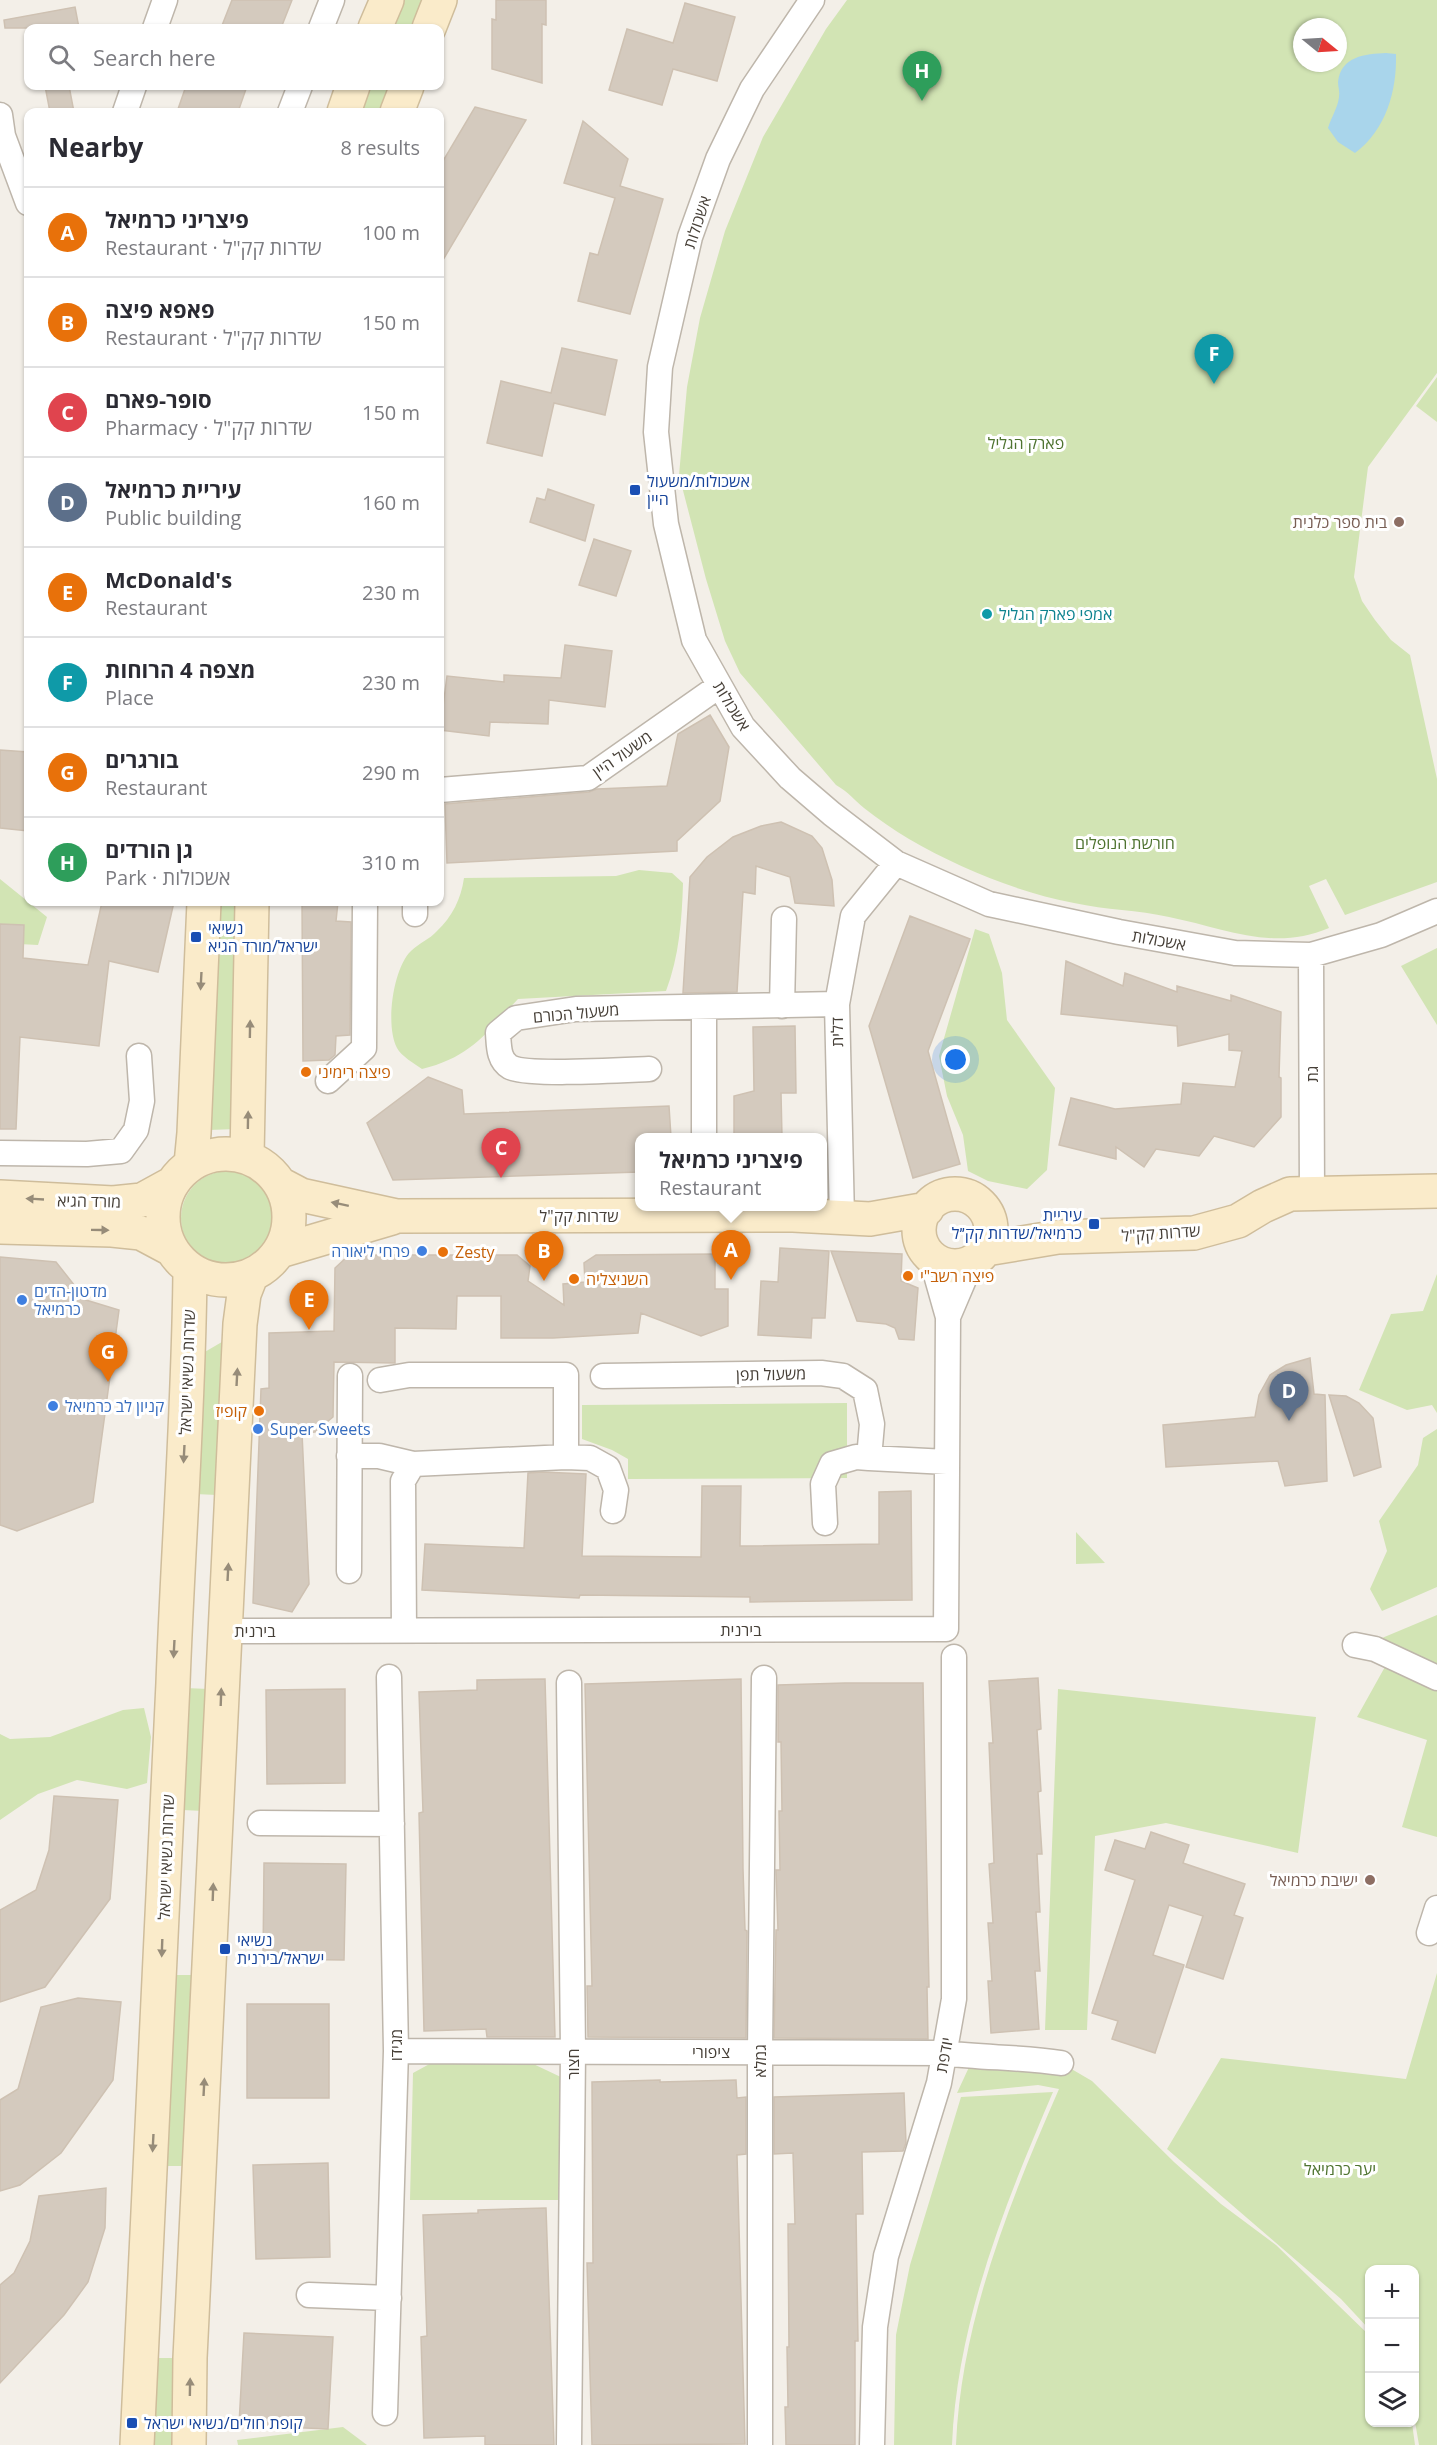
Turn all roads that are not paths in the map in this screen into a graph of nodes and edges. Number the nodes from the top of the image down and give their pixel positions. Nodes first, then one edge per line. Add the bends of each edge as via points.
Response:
1 (165, 0) edge
2 (332, 0) edge
3 (387, 0) edge
4 (440, 0) edge
5 (812, 0) edge
6 (156, 24) edge
7 (323, 24) edge
8 (377, 24) edge
9 (431, 24) edge
10 (133, 90) edge
11 (298, 90) edge
12 (352, 90) edge
13 (405, 90) edge
14 (126, 108) edge
15 (292, 108) edge
16 (345, 108) edge
17 (399, 108) edge
18 (0, 115) edge
19 (24, 192) edge
20 (719, 686) junction
21 (444, 790) edge
22 (896, 863) junction
23 (204, 906) edge
24 (252, 906) edge
25 (365, 906) edge
26 (1437, 911) edge
27 (784, 919) dead end
28 (1311, 955) junction
29 (837, 1004) junction
30 (782, 1006) junction
31 (704, 1007) junction
32 (139, 1056) dead end
33 (649, 1070) dead end
34 (328, 1081) dead end
35 (704, 1133) edge
36 (0, 1153) edge
37 (248, 1157) junction
38 (182, 1173) junction
39 (282, 1185) junction
40 (1437, 1191) edge
41 (1312, 1194) junction
42 (0, 1197) edge
43 (927, 1209) junction
44 (987, 1213) junction
45 (397, 1216) junction
46 (856, 1219) junction
47 (0, 1227) edge
48 (1058, 1237) junction
49 (280, 1251) junction
50 (927, 1252) junction
51 (979, 1256) junction
52 (181, 1259) junction
53 (251, 1276) junction
54 (948, 1317) junction
55 (350, 1376) dead end
56 (603, 1376) dead end
57 (380, 1380) dead end
58 (349, 1456) junction
59 (566, 1457) junction
60 (869, 1458) junction
61 (947, 1462) junction
62 (413, 1464) junction
63 (613, 1511) dead end
64 (825, 1523) dead end
65 (349, 1571) dead end
66 (404, 1630) junction
67 (225, 1631) junction
68 (1356, 1645) dead end
69 (954, 1657) dead end
70 (389, 1677) dead end
71 (764, 1678) dead end
72 (1437, 1678) edge
73 (569, 1683) dead end
74 (260, 1823) dead end
75 (392, 1824) junction
76 (1437, 1908) edge
77 (1429, 1933) dead end
78 (396, 2051) junction
79 (573, 2052) junction
80 (760, 2052) junction
81 (944, 2053) junction
82 (1061, 2063) dead end
83 (309, 2295) dead end
84 (389, 2298) junction
85 (385, 2413) dead end
86 (136, 2445) edge
87 (189, 2445) edge
88 (569, 2445) edge
89 (760, 2445) edge
90 (872, 2445) edge

1 - 6 street
2 - 7 street
3 - 8 main road
4 - 9 main road
5 - 20 street, אשכולות via 752,88 718,159 690,237 660,367 656,432 666,524 694,640
10 - 14 street
11 - 15 street
12 - 16 main road
13 - 17 main road
18 - 19 street via 3,136
20 - 21 street, משעול היין via 588,778
20 - 22 street, אשכולות via 743,727 790,778
22 - 28 street, אשכולות via 988,904 1022,912 1234,953
22 - 29 street, דלית via 853,916
23 -> 38 main road via 195,1122
37 -> 24 main road
25 - 34 street via 364,1048
26 - 28 street, אשכולות via 1381,935
27 - 30 street
28 - 41 street, גת
29 - 30 street, משעול הכורם
29 - 46 street, דלית via 838,1115
30 - 31 street, משעול הכורם
31 - 33 street, משעול הכורם via 576,1010 516,1018 498,1033 500,1056 509,1067 529,1071
31 - 35 street
32 - 36 street via 142,1101 136,1130 121,1151
37 - 38 main road via 218,1154
37 - 39 main road via 273,1173
38 -> 42 main road, מורד הגיא via 142,1200 113,1203
38 - 52 main road via 166,1195 163,1216 166,1237
45 -> 39 main road via 301,1195
39 - 49 main road via 290,1214 288,1233
40 - 41 main road, שדרות קק"ל
41 - 48 main road, שדרות קק"ל via 1290,1194 1238,1221 1194,1233
43 - 44 main road via 940,1197 961,1194 972,1197
43 - 46 main road
43 - 50 main road via 919,1230
44 - 48 main road
44 - 51 main road via 991,1236
45 - 46 main road, שדרות קק"ל via 793,1215
45 - 49 main road
46 - 50 main road via 901,1233
47 -> 52 main road, מורד הגיא via 141,1233
48 - 51 main road
49 - 53 main road
50 - 51 main road via 953,1266
50 - 54 street, בירנית
51 - 54 street, בירנית
52 - 53 main road via 204,1277 219,1281
52 -> 86 main road, שדרות נשיאי ישראל via 189,1346
67 -> 53 main road via 240,1324
54 - 61 street, בירנית
55 - 58 street
56 - 60 street, משעול תפן via 822,1373 843,1377 865,1390 872,1424
57 - 59 street via 409,1375 566,1376
58 - 62 street via 379,1456
58 - 65 street
59 - 62 street
59 - 63 street via 590,1458 608,1468 616,1490
60 - 61 street
60 - 64 street via 856,1457 832,1464 823,1484
61 - 66 street, בירנית via 946,1629
62 - 66 street via 403,1481
66 - 67 street, בירנית
87 -> 67 main road
68 - 72 street via 1375,1649
69 - 81 street, יודפת via 954,1999
70 - 75 street, מגידו
71 - 80 street, גמלא
73 - 79 street, חצור
74 - 75 street
75 - 78 street, מגידו
76 - 77 street
78 - 79 street, ציפורי
78 - 84 street, מגידו
79 - 80 street, ציפורי
79 - 88 street, חצור
80 - 81 street, ציפורי
80 - 89 street, גמלא
81 - 82 street, ציפורי via 1028,2057
81 - 90 street, יודפת via 939,2083 886,2256 875,2327
83 - 84 street
84 - 85 street, מגידו

